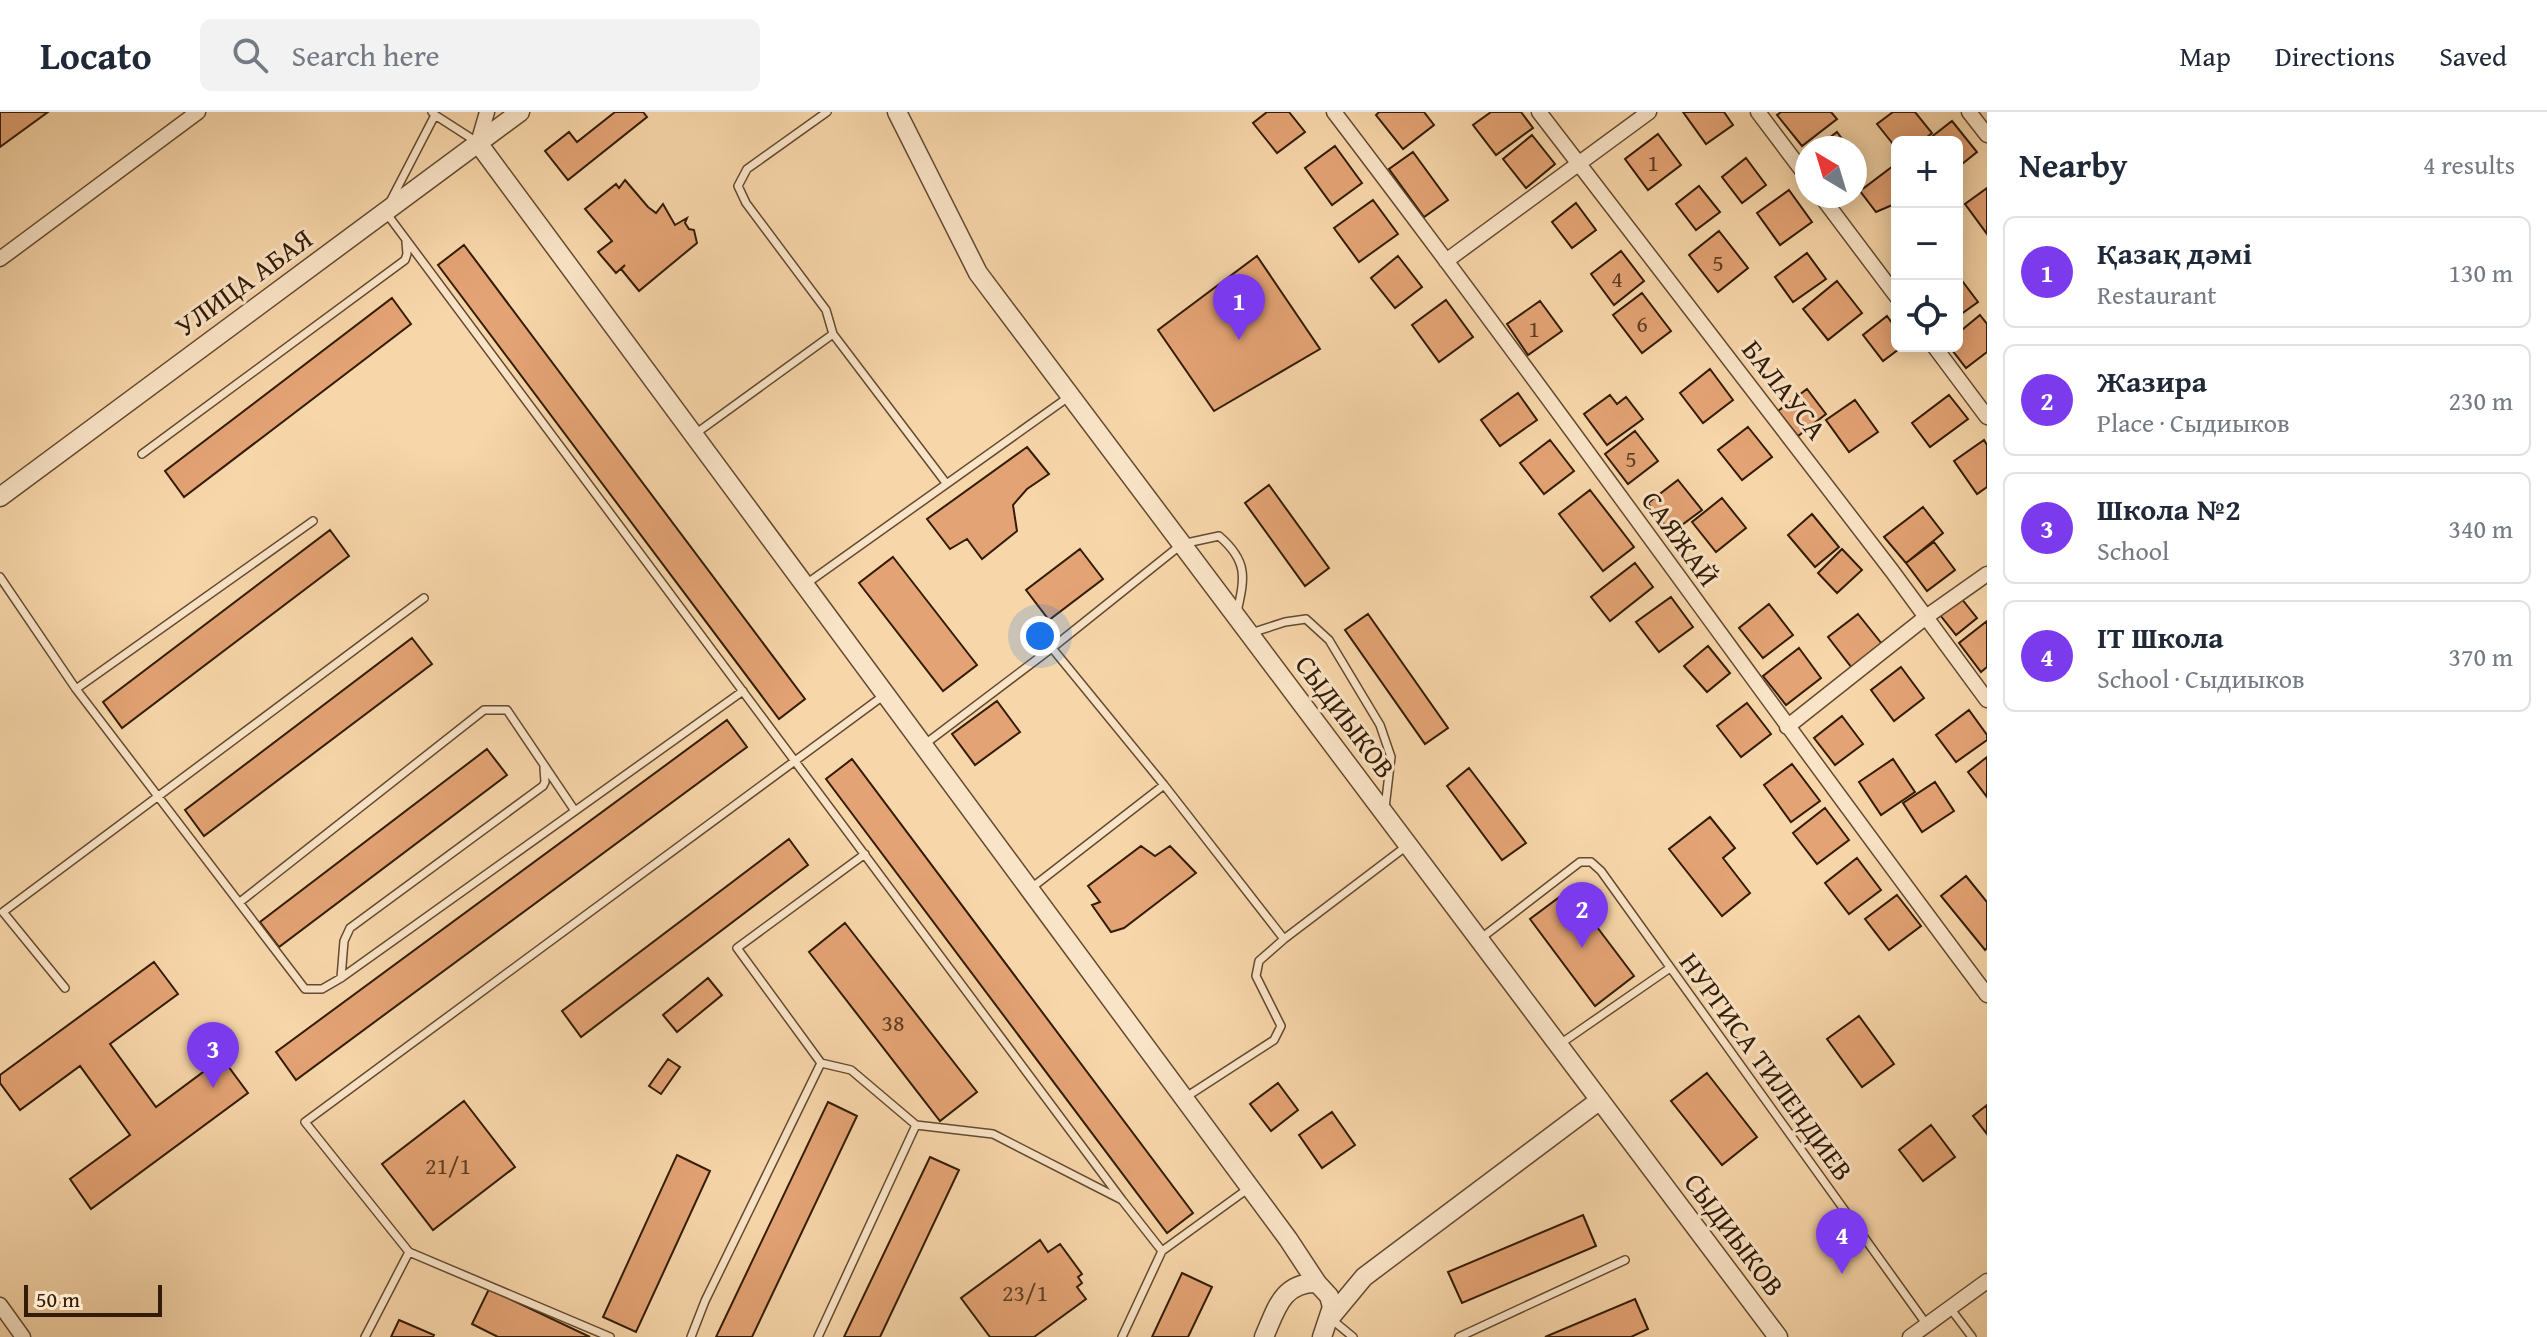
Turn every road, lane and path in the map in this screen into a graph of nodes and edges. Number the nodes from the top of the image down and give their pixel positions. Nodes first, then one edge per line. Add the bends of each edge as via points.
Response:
1 (198, 112) edge
2 (520, 112) edge
3 (827, 112) edge
4 (897, 112) edge
5 (1334, 112) edge
6 (1539, 112) edge
7 (1649, 112) edge
8 (1758, 112) edge
9 (1969, 112) edge
10 (434, 114) edge
11 (484, 116) edge
12 (1987, 135) edge
13 (478, 143) junction
14 (1795, 161) edge
15 (1579, 163) junction
16 (1830, 208) edge
17 (385, 212) junction
18 (406, 240) junction
19 (0, 259) edge
20 (1446, 261) junction
21 (1891, 289) edge
22 (833, 334) junction
23 (1938, 352) edge
24 (1070, 396) junction
25 (1987, 417) edge
26 (694, 435) junction
27 (142, 454) dead end
28 (946, 483) junction
29 (0, 497) edge
30 (313, 521) dead end
31 (1182, 544) junction
32 (1987, 574) edge
33 (0, 577) edge
34 (804, 585) junction
35 (424, 598) dead end
36 (1236, 616) junction
37 (1926, 617) junction
38 (1249, 633) junction
39 (1052, 648) junction
40 (76, 689) junction
41 (743, 691) junction
42 (885, 694) junction
43 (1987, 700) edge
44 (1787, 727) junction
45 (923, 746) junction
46 (795, 761) junction
47 (544, 766) junction
48 (1164, 785) junction
49 (159, 797) junction
50 (575, 811) junction
51 (1384, 814) junction
52 (1408, 845) junction
53 (865, 854) junction
54 (1029, 890) junction
55 (240, 902) junction
56 (2, 914) edge
57 (1284, 939) junction
58 (1479, 940) junction
59 (1670, 968) junction
60 (341, 978) junction
61 (65, 988) dead end
62 (1987, 995) edge
63 (1558, 1045) junction
64 (821, 1063) junction
65 (1184, 1098) junction
66 (1600, 1100) junction
67 (916, 1125) junction
68 (1249, 1188) junction
69 (1122, 1200) junction
70 (1288, 1239) junction
71 (1162, 1251) junction
72 (409, 1252) junction
73 (1625, 1260) dead end
74 (1364, 1277) junction
75 (1987, 1281) edge
76 (1320, 1284) junction
77 (1280, 1302) junction
78 (0, 1305) edge
79 (1950, 1308) junction
80 (1330, 1318) junction
81 (1927, 1325) junction
82 (23, 1337) edge
83 (365, 1337) edge
84 (610, 1337) edge
85 (691, 1337) edge
86 (818, 1337) edge
87 (1122, 1337) edge
88 (1264, 1337) edge
89 (1322, 1337) edge
90 (1353, 1337) edge
91 (1459, 1337) edge
92 (1778, 1337) edge
93 (1910, 1337) edge
94 (1972, 1337) edge

1 - 19 street
2 - 13 street, УЛИЦА АБАЯ
3 - 22 lane via 747,169 738,186 826,310
4 - 24 street, СЫДИЫКОВ via 978,273
5 - 20 street, САЯЖАЙ
6 - 15 street, БАЛАУСА
7 - 15 street
8 - 14 street
9 - 12 street
10 - 13 lane
10 - 17 lane
11 - 13 street
13 - 17 street, УЛИЦА АБАЯ
13 - 26 street
15 - 20 street
15 - 37 street, БАЛАУСА
16 - 21 street
17 - 18 lane
17 - 29 street, УЛИЦА АБАЯ
18 - 27 lane via 405,260
18 - 41 lane
20 - 44 street, САЯЖАЙ
22 - 26 lane
22 - 28 lane
23 - 25 street
24 - 28 lane
24 - 31 street, СЫДИЫКОВ
26 - 34 street
28 - 34 lane
30 - 40 lane
31 - 36 street, СЫДИЫКОВ
31 - 36 lane via 1219,536 1235,550 1244,579
31 - 39 lane
32 - 37 street
33 - 40 lane
34 - 42 street
35 - 49 lane
36 - 38 street, СЫДИЫКОВ
37 - 43 street, БАЛАУСА
37 - 44 street
38 - 51 street, СЫДИЫКОВ
38 - 51 lane via 1306,619 1329,640 1380,725 1391,757
39 - 45 lane
39 - 48 lane
40 - 49 lane
41 - 46 lane
41 - 50 lane
42 - 45 street
42 - 46 lane
44 - 62 street, САЯЖАЙ
45 - 54 street
46 - 53 lane
46 - 72 lane via 305,1122
47 - 50 lane
47 - 55 lane via 507,710 484,710
47 - 60 lane via 543,786 350,928
48 - 54 lane
48 - 57 lane
49 - 55 lane
49 - 56 lane
50 - 60 lane
51 - 52 street, СЫДИЫКОВ
52 - 57 lane
52 - 58 street, СЫДИЫКОВ
53 - 64 lane via 737,948
53 - 69 lane
54 - 65 street
55 - 60 lane via 305,989 322,989
56 - 61 lane
57 - 65 lane via 1259,961 1256,976 1281,1026 1274,1040
58 - 59 lane, НУРГИСА ТИЛЕНДИЕВ via 1580,862 1591,862
58 - 63 street, СЫДИЫКОВ
59 - 63 lane
59 - 81 lane, НУРГИСА ТИЛЕНДИЕВ
63 - 66 street, СЫДИЫКОВ
64 - 67 lane via 851,1070
64 - 85 lane
65 - 68 street
66 - 74 street
66 - 92 street, СЫДИЫКОВ
67 - 69 lane via 993,1134
67 - 86 lane
68 - 70 street
68 - 71 lane
69 - 71 lane
70 - 76 street
70 - 77 street via 1292,1259
71 - 87 lane
72 - 83 lane
72 - 84 lane
73 - 91 lane
74 - 76 street
74 - 80 street
75 - 79 street
76 - 77 street via 1298,1284
76 - 80 street via 1332,1307
77 - 88 street
78 - 82 street
79 - 81 street
79 - 94 lane
80 - 89 street
80 - 90 lane
81 - 93 street

